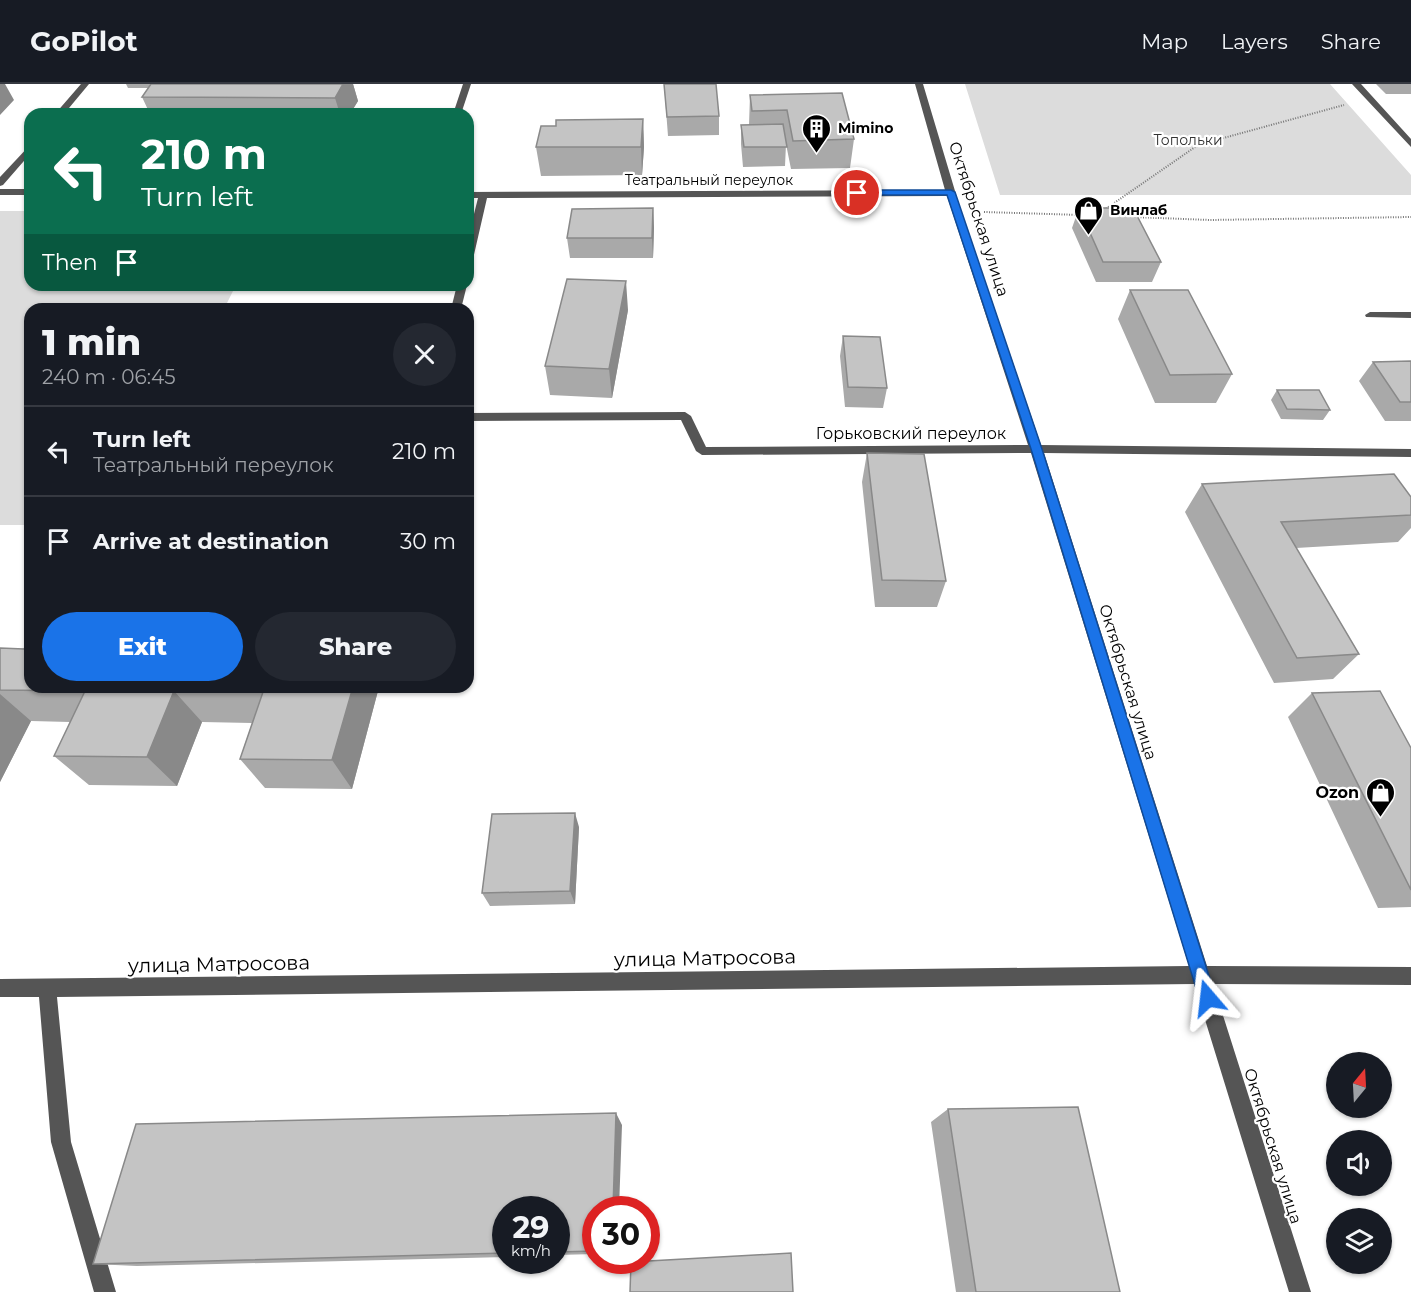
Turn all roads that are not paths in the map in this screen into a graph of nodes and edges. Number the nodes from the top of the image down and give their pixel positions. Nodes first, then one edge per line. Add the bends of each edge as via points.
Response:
1 (85, 84) edge
2 (467, 84) edge
3 (919, 84) edge
4 (1356, 84) edge
5 (64, 108) edge
6 (459, 108) edge
7 (1411, 144) edge
8 (24, 155) edge
9 (0, 183) edge
10 (0, 192) edge
11 (24, 192) edge
12 (951, 192) junction
13 (474, 195) edge
14 (483, 195) junction
15 (474, 233) edge
16 (1370, 315) dead end
17 (1411, 315) edge
18 (474, 417) edge
19 (1036, 449) junction
20 (1411, 453) edge
21 (1201, 975) junction
22 (1411, 975) edge
23 (0, 988) edge
24 (47, 988) junction
25 (105, 1292) edge
26 (1300, 1292) edge

1 - 5 street
2 - 6 street
3 - 12 street, Октябрьская улица
4 - 7 street
8 - 9 street
10 - 11 street
12 - 14 street, Театральный переулок
12 - 19 street, Октябрьская улица
13 - 14 street, Театральный переулок
14 - 15 street
16 - 17 street
18 - 19 street, Горьковский переулок via 685,416 702,451
19 - 20 street, Горьковский переулок
19 - 21 street, Октябрьская улица
21 - 22 street, улица Матросова
21 - 24 street, улица Матросова
21 - 26 street, Октябрьская улица
23 - 24 street, улица Матросова
24 - 25 street via 61,1142

